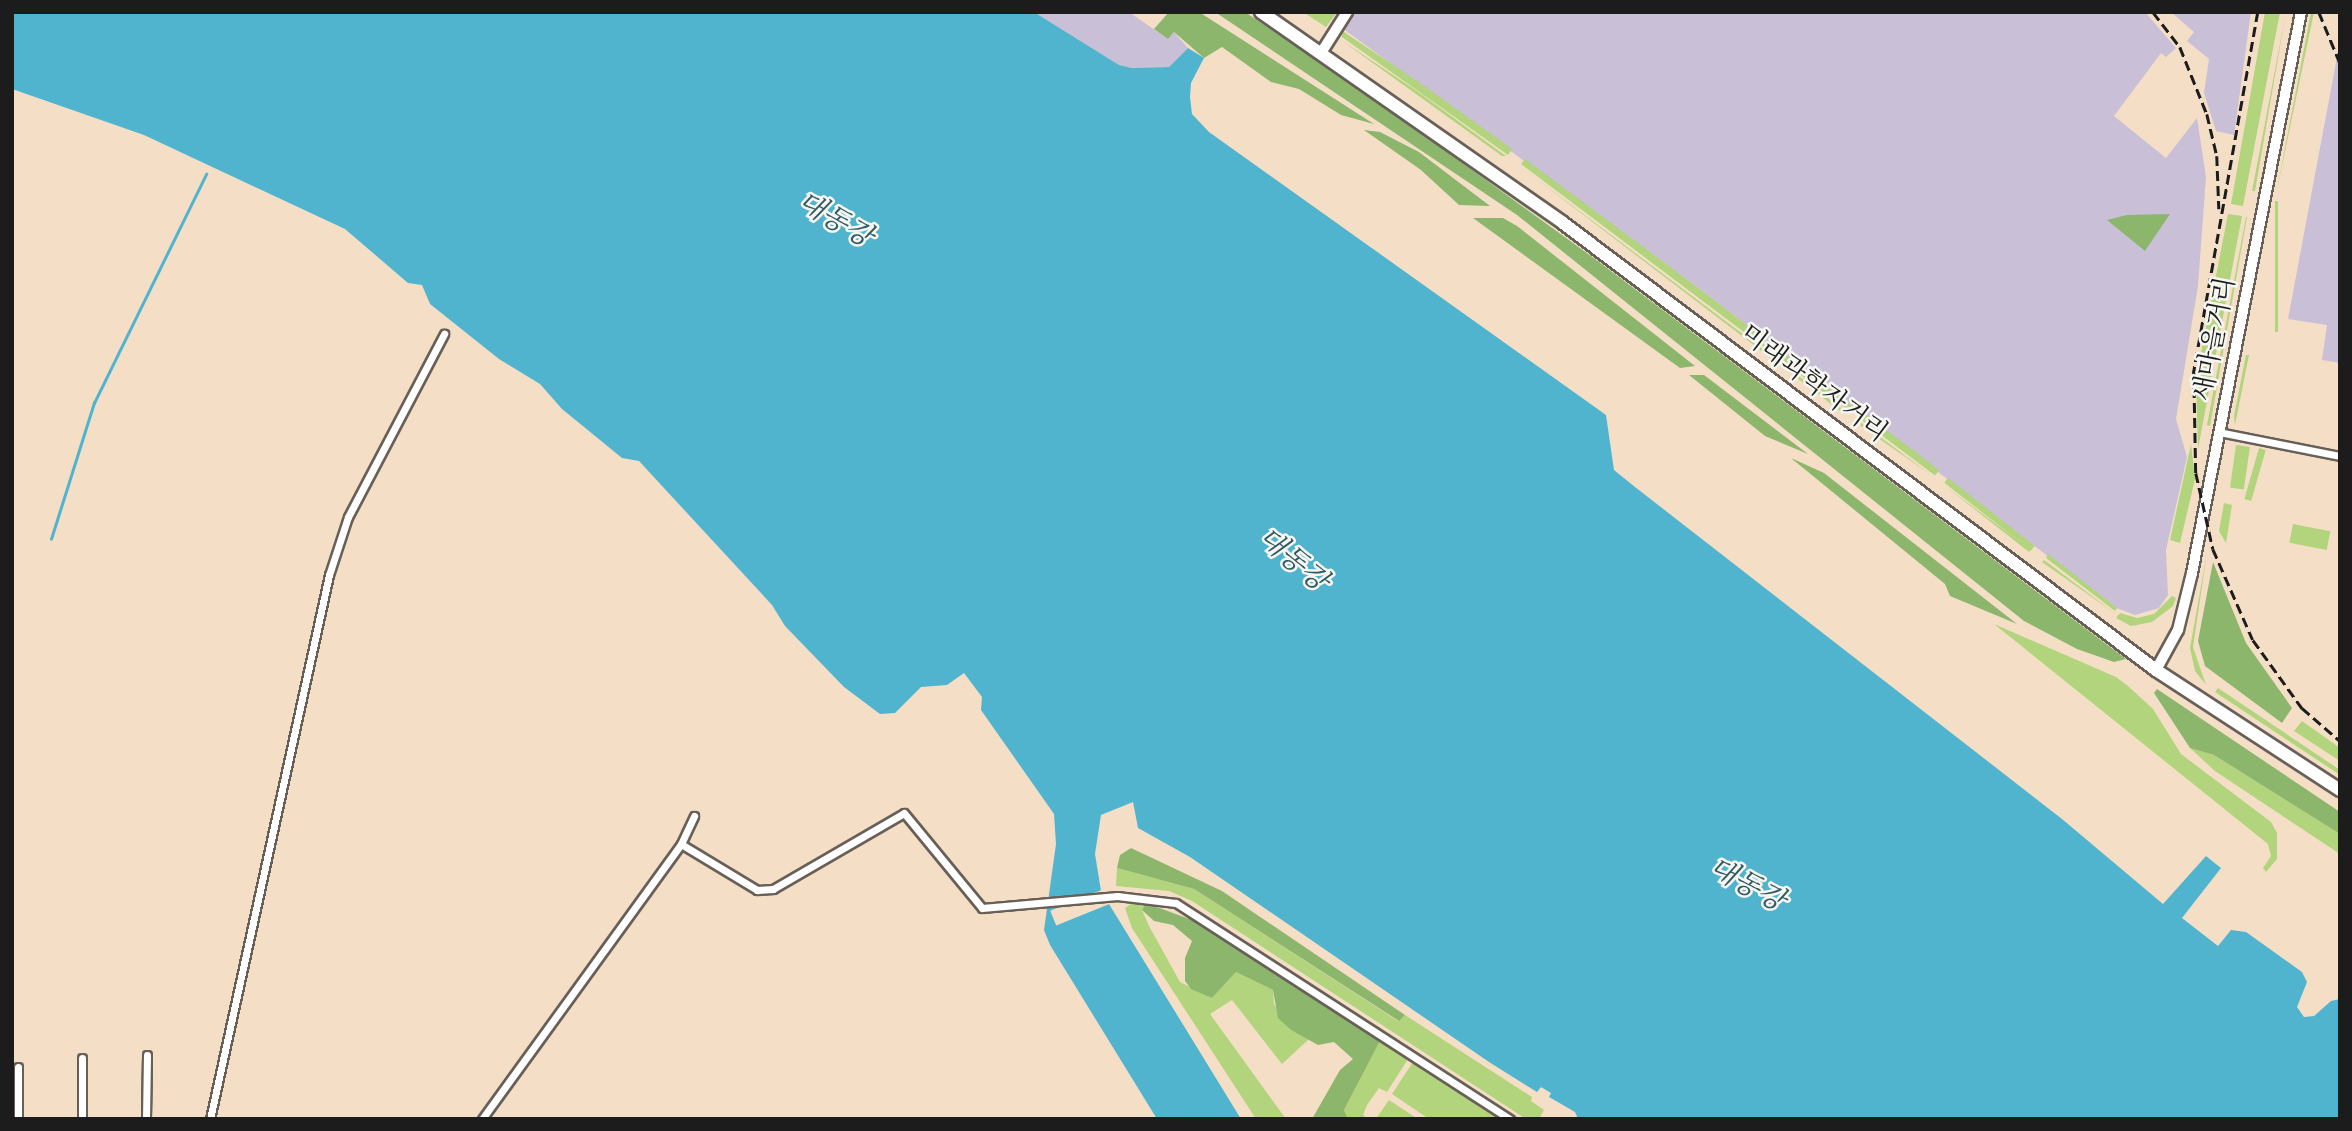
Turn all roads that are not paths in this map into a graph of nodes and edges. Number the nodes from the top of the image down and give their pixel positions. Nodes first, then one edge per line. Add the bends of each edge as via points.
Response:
1 (1261, 12) edge
2 (1347, 12) edge
3 (2301, 12) edge
4 (1321, 53) junction
5 (444, 334) dead end
6 (2219, 432) junction
7 (2340, 456) edge
8 (2156, 670) junction
9 (2340, 790) edge
10 (694, 816) dead end
11 (681, 844) junction
12 (146, 1055) dead end
13 (82, 1058) dead end
14 (18, 1067) dead end
15 (18, 1119) edge
16 (82, 1119) edge
17 (146, 1119) edge
18 (210, 1119) edge
19 (482, 1119) edge
20 (1510, 1119) edge

1 - 4 main road, 미래과학자거리
2 - 4 street
3 - 6 main road, 새마을거리
4 - 8 main road, 미래과학자거리 via 1574,231
5 - 18 street via 348,517 329,575
6 - 7 street
6 - 8 main road, 새마을거리 via 2178,630
8 - 9 main road, 미래과학자거리
10 - 11 street
11 - 19 street
11 - 20 street via 757,890 773,889 904,813 982,908 1117,896 1151,897 1190,911
12 - 17 street
13 - 16 street
14 - 15 street

